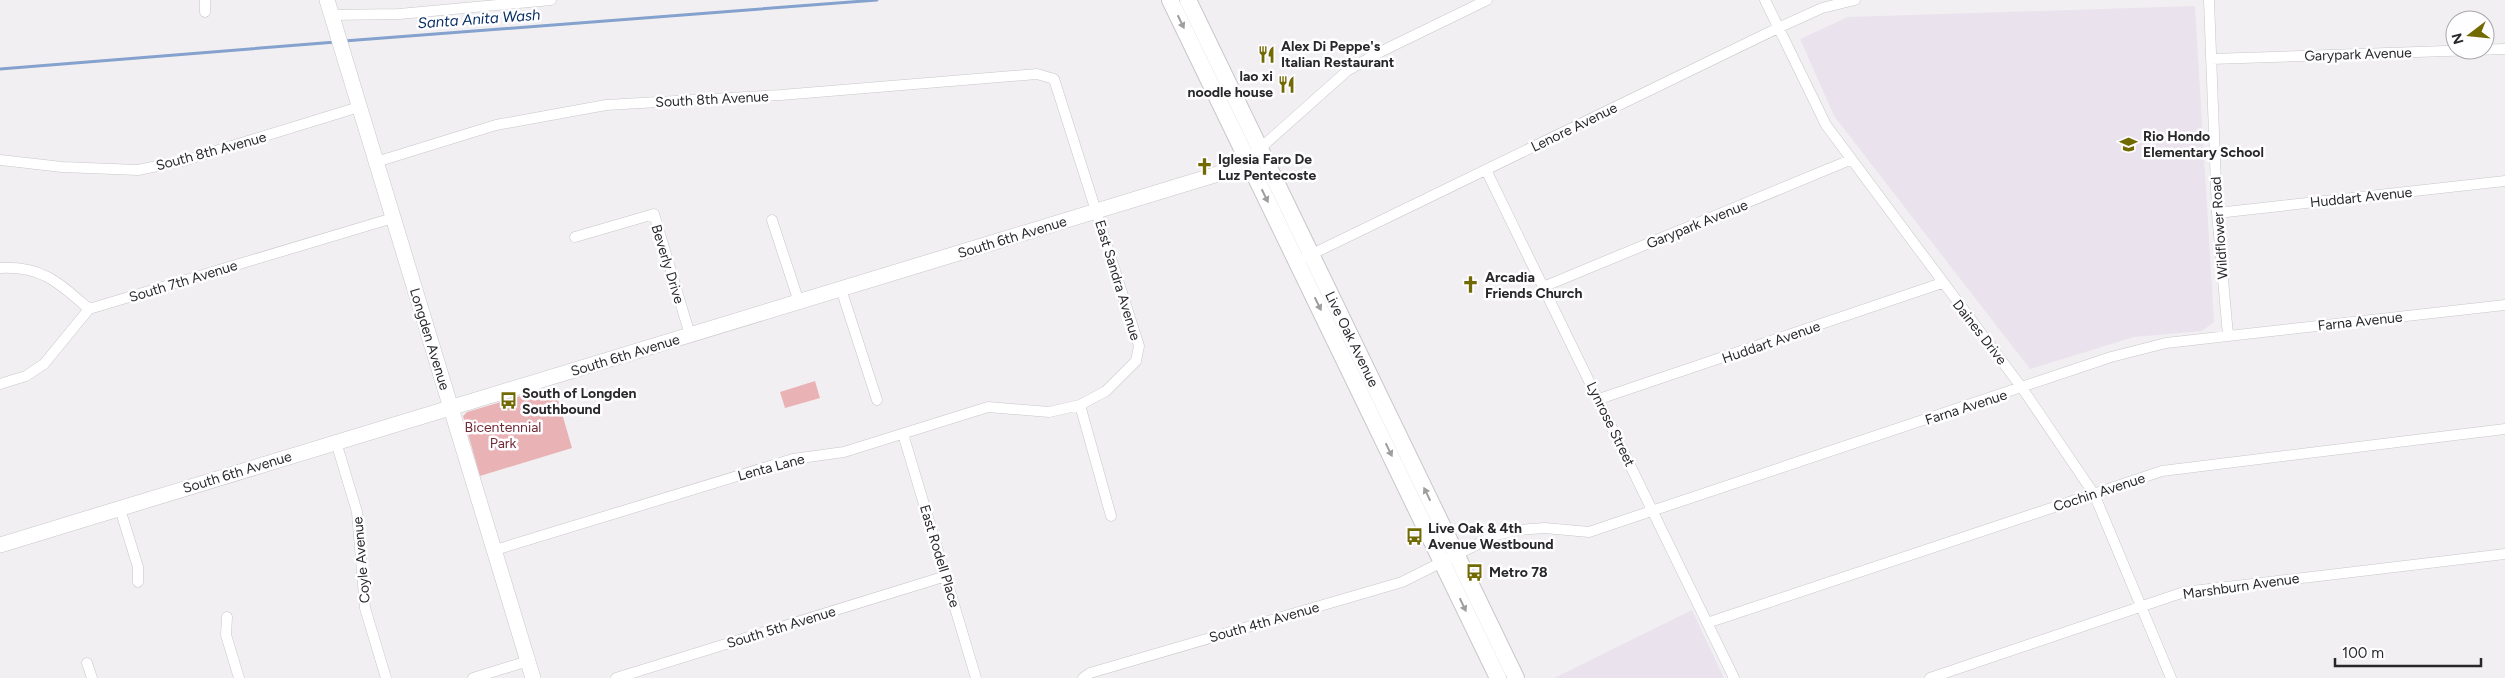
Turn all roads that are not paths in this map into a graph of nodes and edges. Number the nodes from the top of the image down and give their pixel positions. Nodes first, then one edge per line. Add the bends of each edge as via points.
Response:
1 (205, 0) edge
2 (327, 0) edge
3 (551, 0) edge
4 (1170, 0) edge
5 (1188, 0) edge
6 (1487, 0) edge
7 (1764, 0) edge
8 (1855, 0) edge
9 (2209, 0) edge
10 (205, 12) dead end
11 (331, 15) junction
12 (1778, 28) junction
13 (2505, 49) edge
14 (2211, 59) junction
15 (1054, 79) joint
16 (360, 107) junction
17 (1260, 149) junction
18 (0, 160) edge
19 (1248, 160) junction
20 (1850, 160) junction
21 (376, 162) junction
22 (1486, 170) junction
23 (2505, 181) edge
24 (1096, 211) junction
25 (2217, 213) junction
26 (392, 218) junction
27 (772, 220) dead end
28 (575, 237) dead end
29 (1304, 258) junction
30 (0, 268) edge
31 (1942, 283) junction
32 (1543, 287) junction
33 (841, 289) junction
34 (799, 302) junction
35 (2505, 305) edge
36 (89, 309) junction
37 (690, 335) junction
38 (2228, 335) junction
39 (0, 384) edge
40 (2022, 388) junction
41 (1599, 399) junction
42 (877, 400) dead end
43 (1080, 405) junction
44 (451, 409) junction
45 (2505, 429) edge
46 (903, 434) junction
47 (336, 442) junction
48 (2094, 494) junction
49 (120, 508) junction
50 (1653, 511) junction
51 (1111, 516) dead end
52 (0, 545) edge
53 (494, 550) junction
54 (2505, 554) edge
55 (1449, 557) junction
56 (946, 576) junction
57 (138, 582) dead end
58 (2142, 607) junction
59 (227, 617) dead end
60 (1708, 623) junction
61 (528, 661) junction
62 (87, 663) dead end
63 (92, 678) edge
64 (239, 678) edge
65 (386, 678) edge
66 (473, 678) edge
67 (532, 678) edge
68 (616, 678) edge
69 (976, 678) edge
70 (1082, 678) edge
71 (1498, 678) edge
72 (1516, 678) edge
73 (1734, 678) edge
74 (1930, 678) edge
75 (2171, 678) edge

1 - 10 street
2 - 11 street, Longden Avenue
3 - 11 street via 399,14
4 -> 19 main road, Live Oak Avenue
5 - 17 main road, Live Oak Avenue
6 - 17 street via 1348,71
7 - 12 street, Daines Drive
8 - 12 street, Lenore Avenue via 1822,8
9 - 14 street, Wildflower Road
11 - 16 street, Longden Avenue
12 - 20 street, Daines Drive via 1826,125
12 - 22 street, Lenore Avenue
13 - 14 street, Garypark Avenue
14 - 25 street, Wildflower Road
15 - 21 street, South 8th Avenue via 1037,74 781,95 606,105 496,125
15 - 24 street, East Sandra Avenue
16 - 18 street, South 8th Avenue via 186,160 138,170 62,167
16 - 21 street, Longden Avenue
17 - 19 street
17 - 29 main road, Live Oak Avenue
19 - 24 street, South 6th Avenue via 1236,169
19 -> 29 main road, Live Oak Avenue
20 - 31 street, Daines Drive
20 - 32 street, Garypark Avenue
21 - 26 street, Longden Avenue
22 - 29 street, Lenore Avenue
22 - 32 street, Lynrose Street
23 - 25 street, Huddart Avenue
24 - 33 street, South 6th Avenue
24 - 43 street, East Sandra Avenue via 1139,346 1136,361 1106,392
25 - 38 street, Wildflower Road
26 - 36 street, South 7th Avenue
26 - 44 street, Longden Avenue
27 - 34 street
28 - 37 street, Beverly Drive via 654,214
29 - 55 main road, Live Oak Avenue
30 - 36 street via 15,267 55,279
31 - 40 street, Daines Drive
31 - 41 street, Huddart Avenue
32 - 41 street, Lynrose Street
33 - 34 street, South 6th Avenue
33 - 42 street
34 - 37 street, South 6th Avenue
35 - 38 street, Farna Avenue
36 - 39 street via 44,364 26,376
37 - 44 street, South 6th Avenue
38 - 40 street, Farna Avenue via 2166,343 2111,357
40 - 48 street, Daines Drive
40 - 50 street, Farna Avenue
41 - 50 street, Lynrose Street
43 - 46 street, Lenta Lane via 1049,412 988,407
43 - 51 street
44 - 47 street, South 6th Avenue
44 - 53 street, Longden Avenue
45 - 48 street, Cochin Avenue via 2162,471
46 - 53 street, Lenta Lane via 844,452 793,459
46 - 56 street, East Rodell Place
47 - 49 street, South 6th Avenue
47 - 65 street, Coyle Avenue via 357,512 365,608
48 - 58 street, Daines Drive
48 - 60 street, Cochin Avenue
49 - 52 street, South 6th Avenue
49 - 57 street via 138,567
50 - 55 street, Farna Avenue via 1589,532 1545,528 1518,530 1496,535
50 - 60 street, Lynrose Street
53 - 61 street, Longden Avenue
54 - 58 street, Marshburn Avenue via 2184,592
55 - 70 street, South 4th Avenue via 1402,582
55 -> 71 main road, Live Oak Avenue
55 - 72 main road, Live Oak Avenue
56 - 68 street, South 5th Avenue
56 - 69 street, East Rodell Place
58 - 74 street, Marshburn Avenue
58 - 75 street, Daines Drive
59 - 64 street via 226,635
60 - 73 street, Lynrose Street
61 - 66 street
61 - 67 street, Longden Avenue
62 - 63 street

